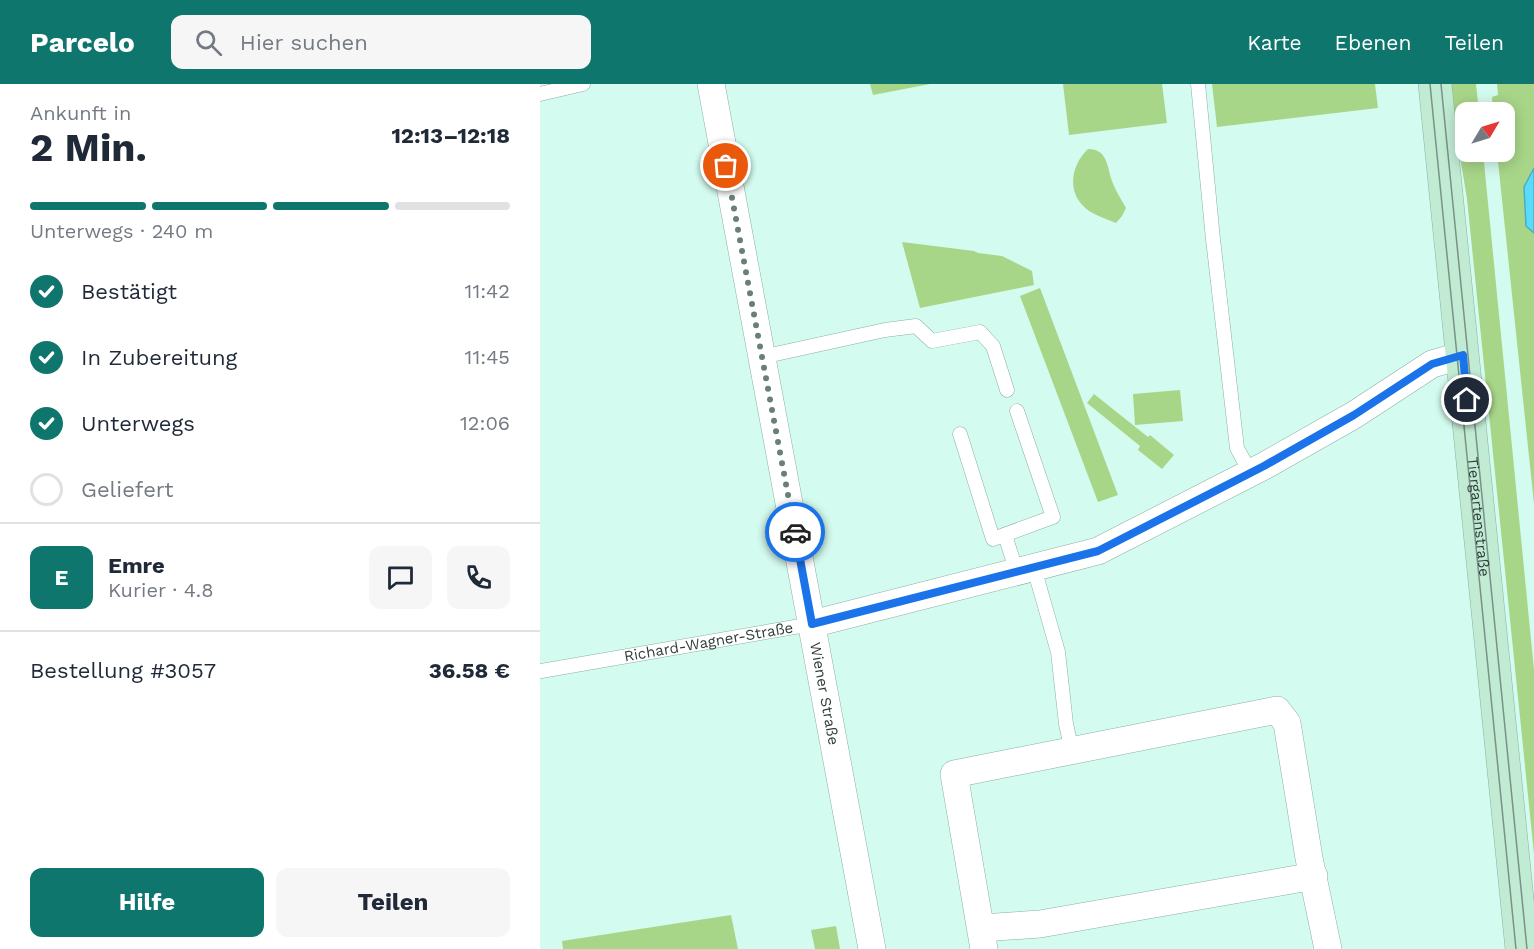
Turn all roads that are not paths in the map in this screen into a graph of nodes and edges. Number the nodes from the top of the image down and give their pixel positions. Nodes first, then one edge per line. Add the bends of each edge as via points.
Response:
1 (583, 84) edge
2 (711, 84) edge
3 (1198, 84) edge
4 (1435, 84) edge
5 (540, 94) edge
6 (1463, 355) junction
7 (762, 357) junction
8 (1007, 390) dead end
9 (1017, 411) dead end
10 (960, 434) dead end
11 (1251, 474) junction
12 (1005, 535) junction
13 (1026, 570) junction
14 (812, 624) junction
15 (541, 671) edge
16 (1072, 751) junction
17 (1314, 876) junction
18 (982, 938) edge
19 (872, 949) edge
20 (1328, 949) edge
21 (1522, 949) edge

1 - 5 lane
2 - 7 street, Wiener Straße
3 - 11 lane via 1237,448
4 - 6 main road, Tiergartenstraße
6 - 11 street, Richard-Wagner-Straße via 1432,364 1354,415
6 - 21 main road, Tiergartenstraße
7 - 8 lane via 916,326 932,341 980,332 993,346
7 - 14 street, Wiener Straße
9 - 12 lane via 1053,517
10 - 12 lane via 993,539
11 - 13 street, Richard-Wagner-Straße via 1098,551
12 - 13 lane
13 - 14 street, Richard-Wagner-Straße
13 - 16 lane via 1058,652
14 - 15 lane, Richard-Wagner-Straße
14 - 19 street, Wiener Straße
16 - 17 street via 1277,710 1287,723
16 - 18 street via 954,774
17 - 18 street via 1040,924
17 - 20 street

